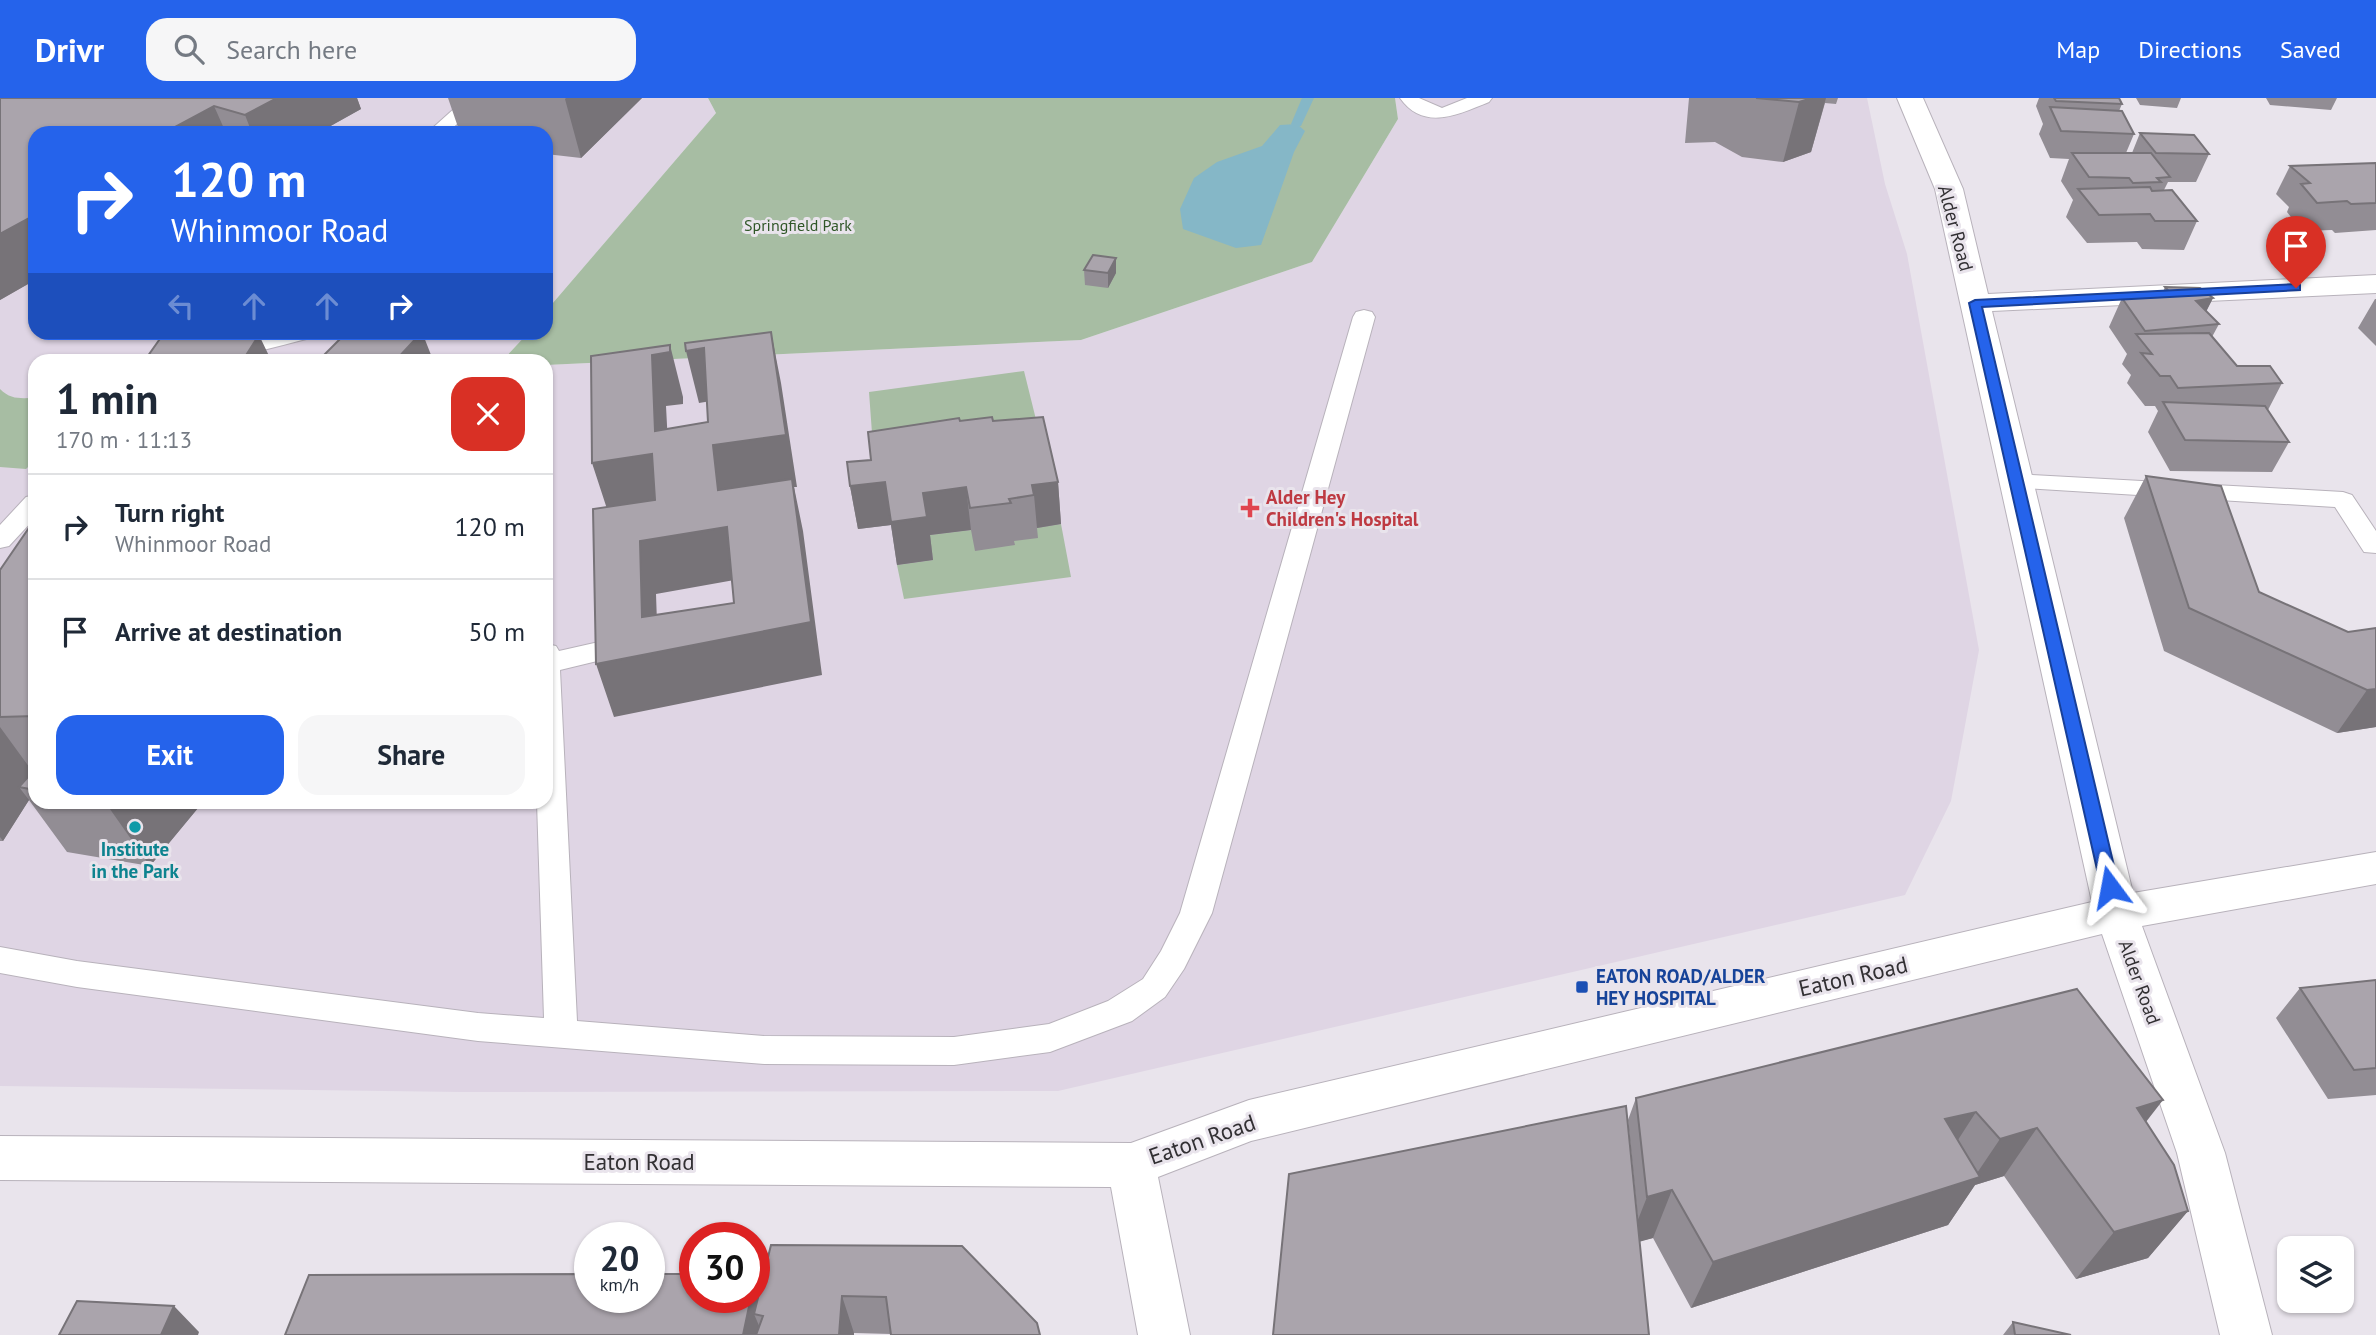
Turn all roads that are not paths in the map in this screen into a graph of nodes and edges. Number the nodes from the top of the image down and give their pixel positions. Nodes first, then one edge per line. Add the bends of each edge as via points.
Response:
1 (477, 98) edge
2 (1409, 98) edge
3 (1483, 98) edge
4 (1910, 98) edge
5 (444, 126) edge
6 (2376, 284) edge
7 (1975, 303) junction
8 (1364, 317) dead end
9 (274, 340) edge
10 (210, 354) edge
11 (2016, 482) junction
12 (28, 510) edge
13 (0, 540) edge
14 (2373, 546) dead end
15 (612, 648) edge
16 (553, 662) edge
17 (552, 809) edge
18 (2376, 868) edge
19 (2116, 913) junction
20 (0, 960) edge
21 (561, 1033) junction
22 (0, 1158) edge
23 (1131, 1165) junction
24 (1164, 1335) edge
25 (2246, 1335) edge

1 - 5 lane
2 - 3 lane via 1442,114
4 - 7 street, Alder Road via 1949,189
6 - 7 street
7 - 11 street, Alder Road
8 - 21 lane via 1196,913 1154,988 1120,1011 1049,1038 954,1051 764,1049
9 - 10 lane
11 - 14 lane via 2343,500
11 - 19 street, Alder Road
12 - 13 lane
15 - 16 lane
17 - 21 lane
18 - 19 street, Eaton Road
19 - 23 street, Eaton Road via 1250,1121
19 - 25 street, Alder Road via 2201,1153
20 - 21 lane via 478,1027
22 - 23 street, Eaton Road
23 - 24 street

